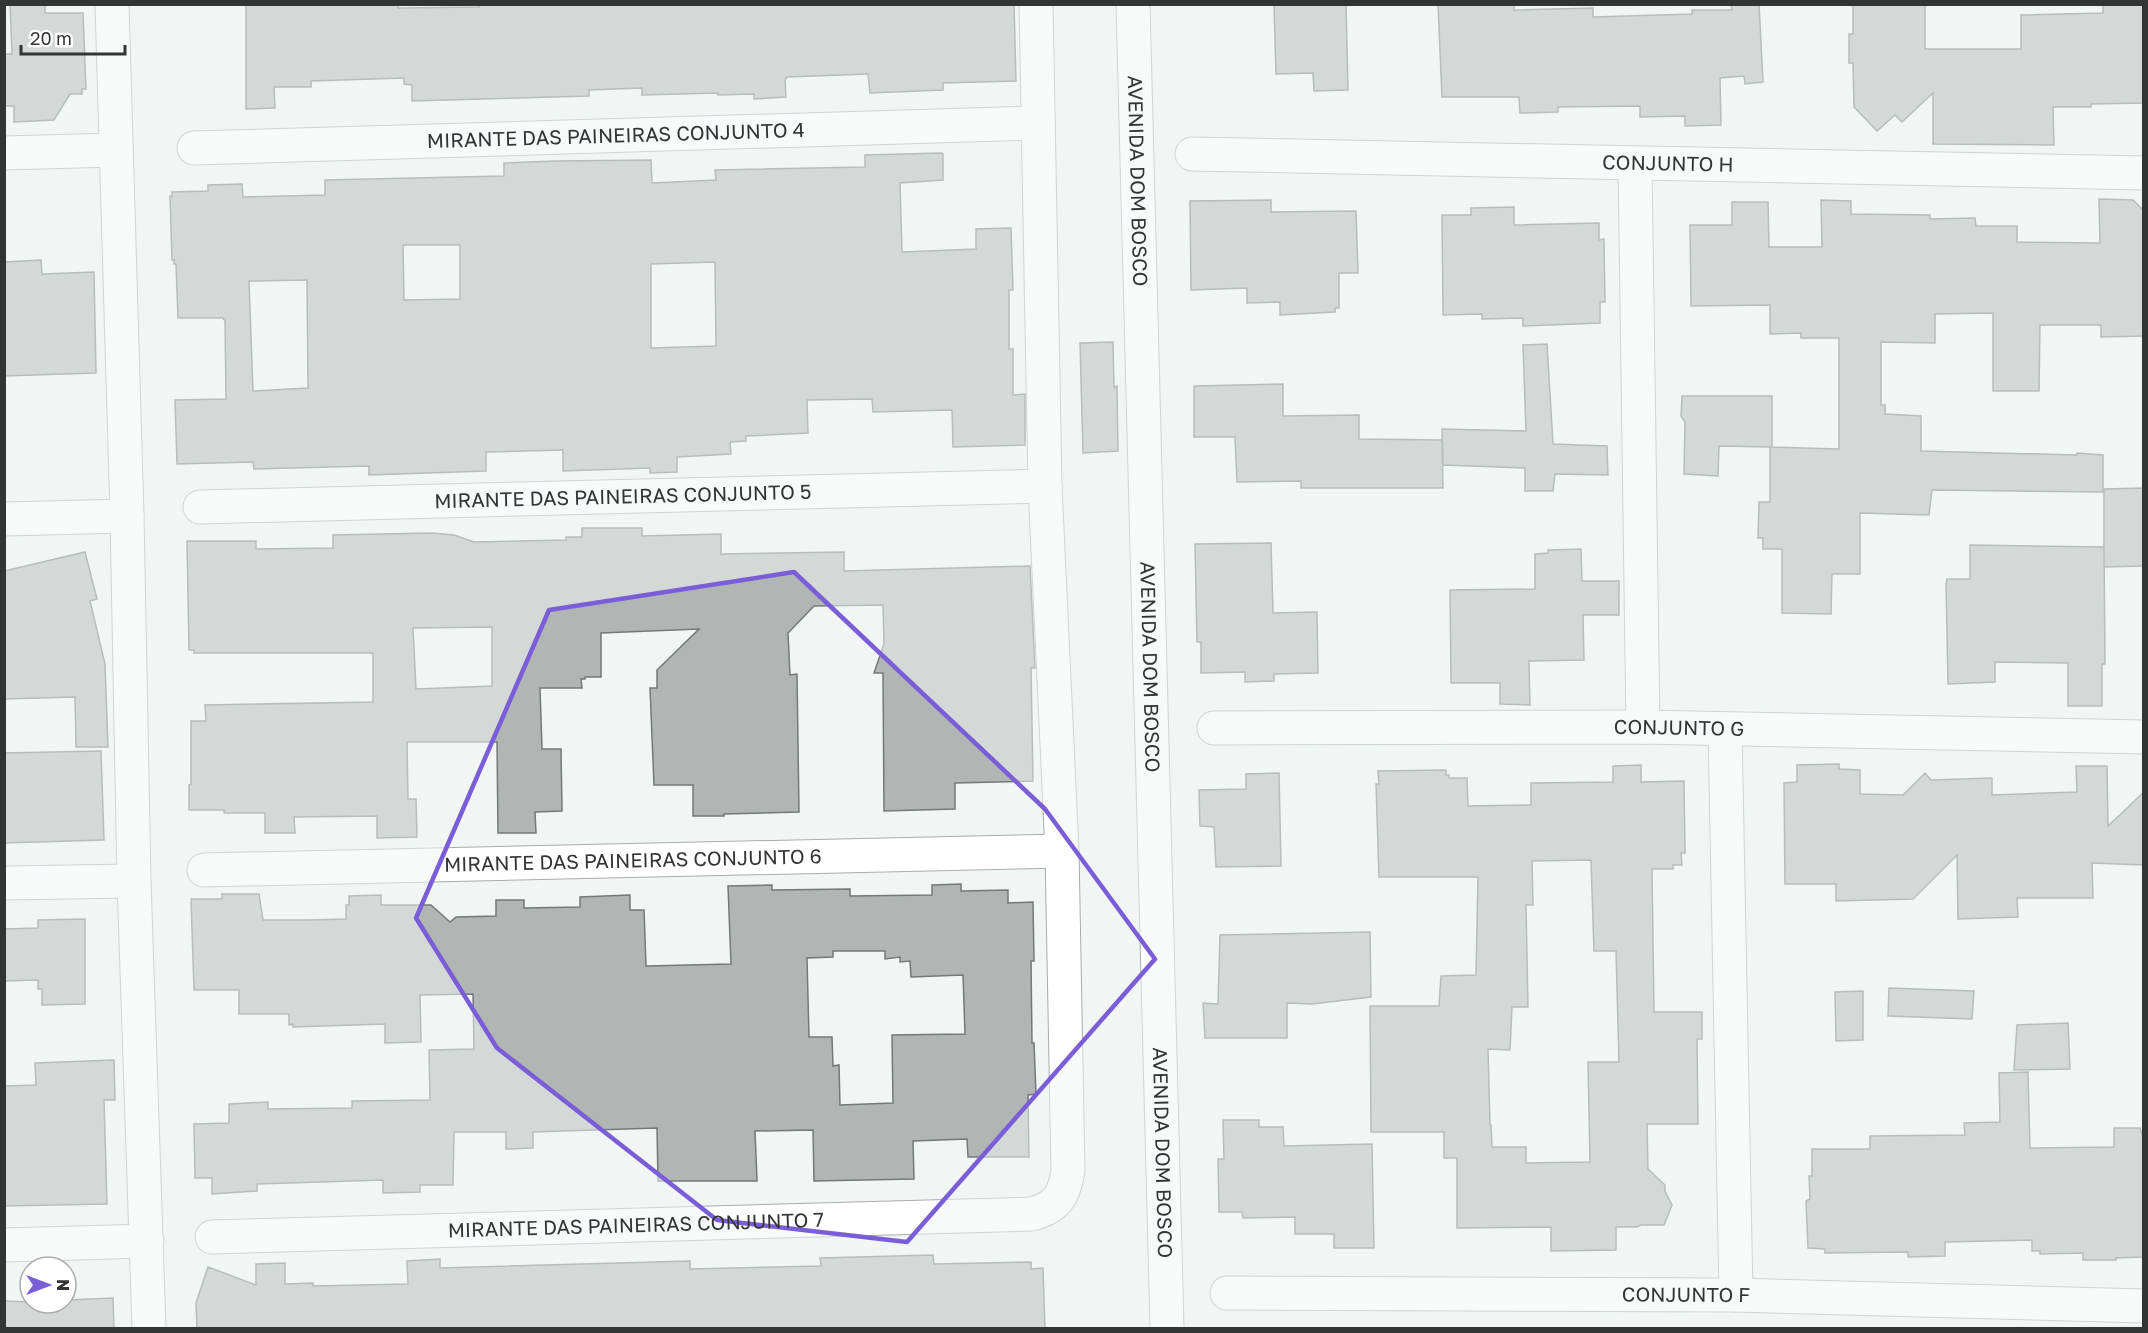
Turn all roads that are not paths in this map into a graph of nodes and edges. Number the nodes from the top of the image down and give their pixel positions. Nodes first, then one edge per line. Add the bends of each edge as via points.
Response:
1 (112, 4) edge
2 (1036, 4) edge
3 (1133, 4) edge
4 (1038, 123) junction
5 (194, 148) dead end
6 (116, 150) junction
7 (4, 153) edge
8 (1192, 154) dead end
9 (1635, 163) junction
10 (2144, 173) edge
11 (1045, 486) junction
12 (200, 507) dead end
13 (127, 516) junction
14 (4, 519) edge
15 (1642, 727) junction
16 (1214, 728) dead end
17 (1725, 729) junction
18 (2144, 737) edge
19 (1062, 851) junction
20 (204, 870) dead end
21 (134, 881) junction
22 (4, 883) edge
23 (212, 1237) dead end
24 (147, 1241) junction
25 (4, 1245) edge
26 (1227, 1293) dead end
27 (1736, 1295) junction
28 (2144, 1306) edge
29 (149, 1329) edge
30 (1167, 1329) edge

1 - 6 street
2 - 4 street
3 - 30 street, AVENIDA DOM BOSCO
4 - 5 street, MIRANTE DAS PAINEIRAS CONJUNTO 4
4 - 11 street
6 - 7 street
6 - 13 street
8 - 9 street, CONJUNTO H
9 - 10 street, CONJUNTO H
9 - 15 street
11 - 12 street, MIRANTE DAS PAINEIRAS CONJUNTO 5
11 - 19 street
13 - 14 street
13 - 21 street
15 - 16 street, CONJUNTO G
15 - 17 street, CONJUNTO G
17 - 18 street, CONJUNTO G
17 - 27 street
19 - 20 street, MIRANTE DAS PAINEIRAS CONJUNTO 6
19 - 23 street, MIRANTE DAS PAINEIRAS CONJUNTO 7 via 1068,1171 1065,1188 1045,1210 1032,1214
21 - 22 street
21 - 24 street
24 - 25 street
24 - 29 street
26 - 27 street, CONJUNTO F
27 - 28 street, CONJUNTO F

